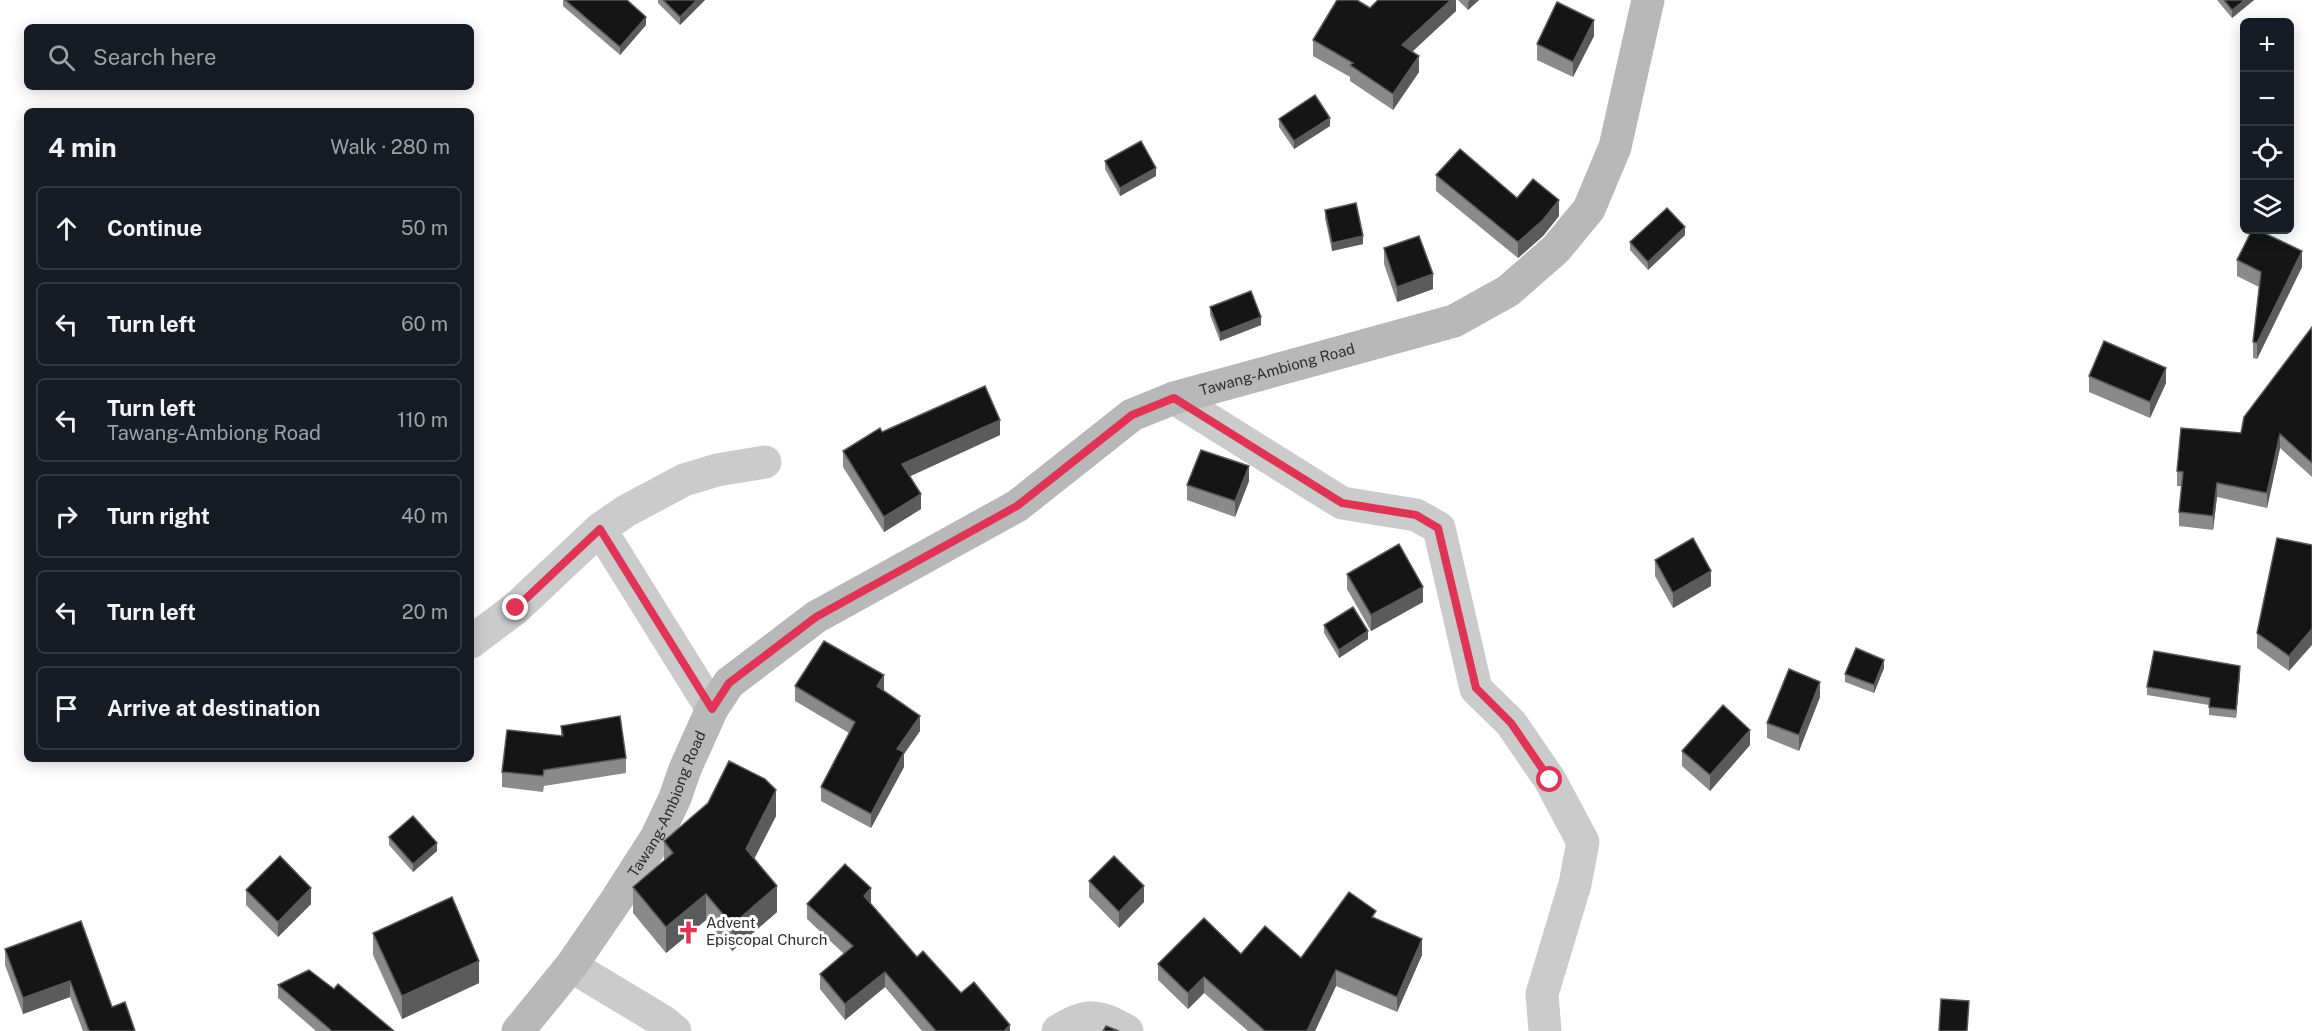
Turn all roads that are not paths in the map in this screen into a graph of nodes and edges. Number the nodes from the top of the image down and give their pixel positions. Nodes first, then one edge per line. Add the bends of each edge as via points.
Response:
1 (1648, 0) edge
2 (1174, 398) junction
3 (765, 462) dead end
4 (600, 529) junction
5 (474, 640) edge
6 (712, 709) junction
7 (571, 966) junction
8 (518, 1031) edge
9 (675, 1031) edge
10 (1058, 1031) edge
11 (1127, 1031) edge
12 (1545, 1031) edge

1 - 2 main road, Tawang-Ambiong Road via 1615,147 1589,209 1556,249 1508,291 1454,321
2 - 6 main road, Tawang-Ambiong Road via 1132,415 1017,506 816,617 729,683
2 - 12 street via 1342,503 1416,515 1438,528 1476,688 1511,723 1550,780 1583,842 1575,884 1542,994
3 - 4 street via 684,480
4 - 5 street via 516,608
4 - 6 street
6 - 7 main road, Tawang-Ambiong Road via 656,838
7 - 8 main road, Tawang-Ambiong Road
7 - 9 street
10 - 11 street via 1082,1018 1097,1017

